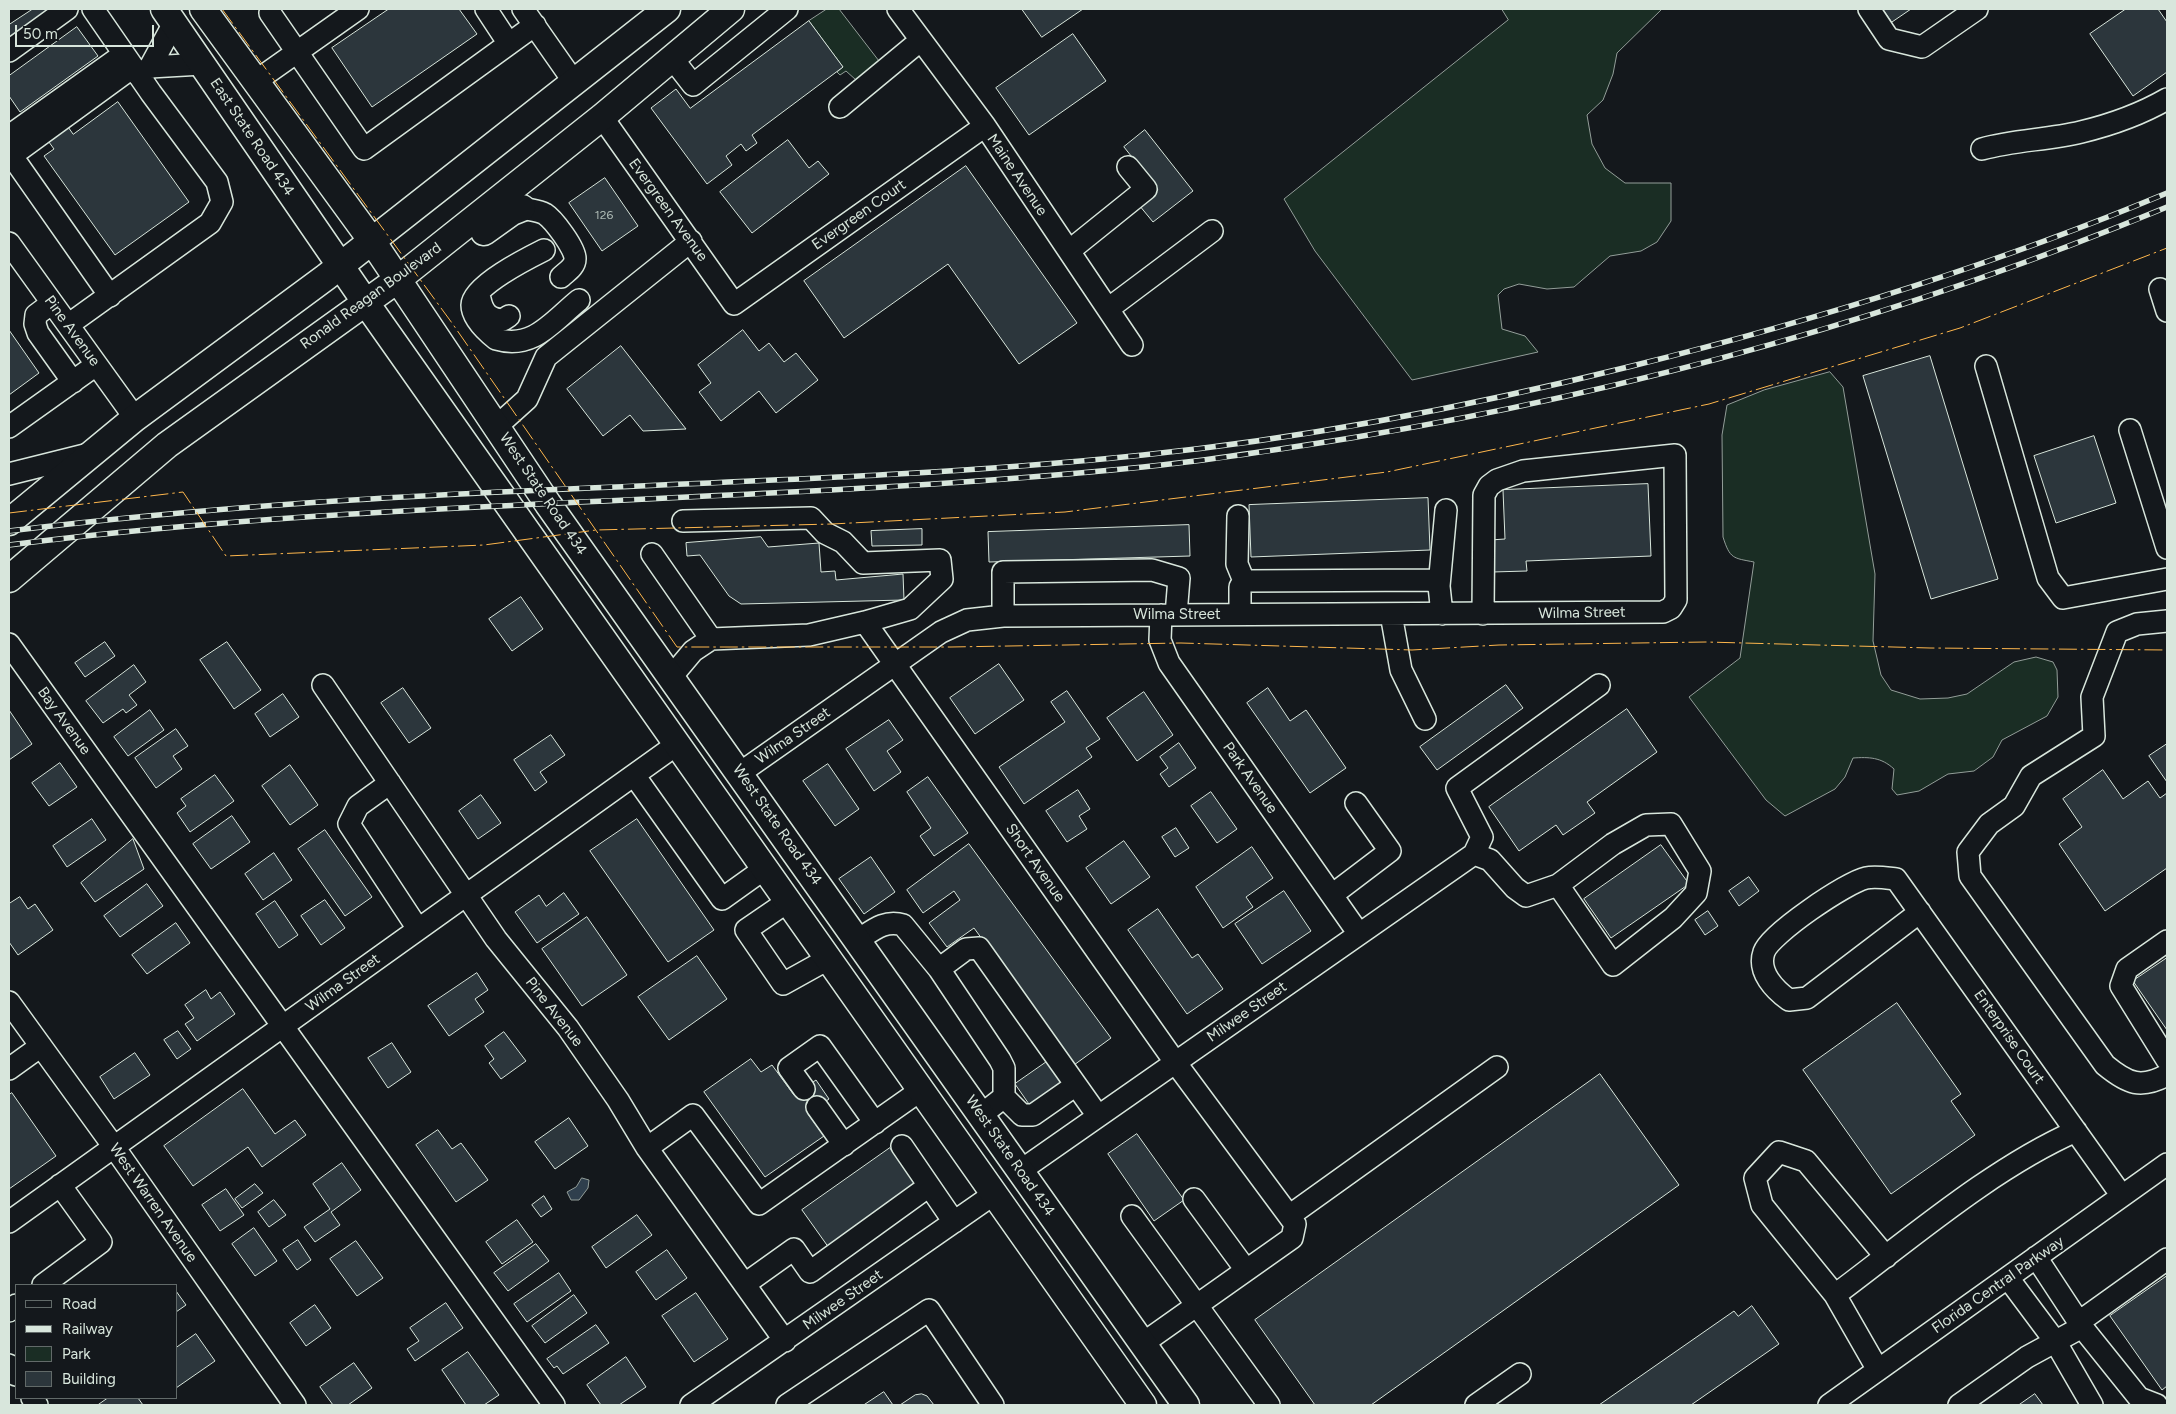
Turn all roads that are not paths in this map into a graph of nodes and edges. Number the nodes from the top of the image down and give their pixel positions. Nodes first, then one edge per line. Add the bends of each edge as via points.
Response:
1 (67, 9) edge
2 (93, 9) edge
3 (203, 9) edge
4 (358, 9) edge
5 (486, 9) edge
6 (667, 9) edge
7 (731, 9) edge
8 (787, 9) edge
9 (898, 9) edge
10 (1869, 9) edge
11 (1977, 9) edge
12 (271, 10) edge
13 (169, 16) edge
14 (529, 17) edge
15 (921, 40) junction
16 (509, 44) junction
17 (9, 51) edge
18 (296, 53) junction
19 (672, 58) junction
20 (202, 64) junction
21 (137, 66) junction
22 (256, 81) junction
23 (574, 82) junction
24 (2167, 99) edge
25 (840, 107) dead end
26 (602, 117) junction
27 (985, 126) junction
28 (10, 148) edge
29 (1982, 149) dead end
30 (1128, 167) dead end
31 (522, 208) joint
32 (1212, 231) dead end
33 (456, 232) junction
34 (372, 241) junction
35 (691, 241) junction
36 (9, 243) edge
37 (544, 250) dead end
38 (1069, 251) junction
39 (340, 266) junction
40 (561, 277) dead end
41 (397, 280) junction
42 (2160, 289) dead end
43 (480, 291) junction
44 (110, 296) junction
45 (579, 300) dead end
46 (52, 303) junction
47 (366, 303) junction
48 (734, 304) joint
49 (1108, 309) junction
50 (2167, 311) edge
51 (509, 316) dead end
52 (68, 325) junction
53 (1132, 345) dead end
54 (96, 365) junction
55 (1986, 366) dead end
56 (73, 382) junction
57 (135, 418) junction
58 (497, 426) junction
59 (9, 427) edge
60 (2130, 430) dead end
61 (89, 454) junction
62 (9, 474) edge
63 (1446, 510) dead end
64 (1238, 516) dead end
65 (9, 522) edge
66 (683, 522) dead end
67 (2167, 548) edge
68 (652, 554) dead end
69 (9, 579) edge
70 (2167, 579) edge
71 (1244, 581) junction
72 (1439, 586) junction
73 (1240, 614) junction
74 (1391, 614) junction
75 (1442, 614) junction
76 (1483, 614) junction
77 (1169, 615) junction
78 (1002, 616) junction
79 (2167, 621) edge
80 (865, 622) junction
81 (711, 639) junction
82 (9, 644) edge
83 (895, 664) junction
84 (672, 676) junction
85 (323, 685) dead end
86 (1599, 685) dead end
87 (1425, 719) dead end
88 (676, 745) junction
89 (740, 773) junction
90 (634, 775) junction
91 (390, 783) junction
92 (1356, 803) dead end
93 (1474, 854) junction
94 (764, 869) junction
95 (1558, 885) junction
96 (467, 895) junction
97 (1332, 895) junction
98 (787, 902) junction
99 (1920, 912) junction
100 (418, 929) junction
101 (1359, 934) junction
102 (858, 940) junction
103 (2167, 941) edge
104 (828, 960) junction
105 (939, 969) junction
106 (9, 1002) edge
107 (283, 1026) junction
108 (41, 1046) junction
109 (2167, 1060) edge
110 (1175, 1062) junction
111 (1497, 1067) dead end
112 (9, 1069) edge
113 (2167, 1075) edge
114 (1076, 1085) junction
115 (804, 1088) dead end
116 (921, 1090) junction
117 (1004, 1097) junction
118 (817, 1107) dead end
119 (981, 1115) junction
120 (1098, 1116) junction
121 (875, 1123) junction
122 (2076, 1131) junction
123 (956, 1141) junction
124 (844, 1145) junction
125 (902, 1146) dead end
126 (114, 1147) junction
127 (648, 1148) junction
128 (2167, 1164) edge
129 (1020, 1171) junction
130 (60, 1185) junction
131 (929, 1186) junction
132 (994, 1194) junction
133 (2122, 1196) junction
134 (1194, 1199) dead end
135 (1132, 1216) dead end
136 (1289, 1216) junction
137 (1053, 1217) junction
138 (9, 1222) edge
139 (954, 1222) junction
140 (1886, 1257) junction
141 (2036, 1258) junction
142 (2167, 1259) edge
143 (1246, 1270) junction
144 (2008, 1278) junction
145 (44, 1284) edge
146 (745, 1284) junction
147 (1835, 1295) junction
148 (1196, 1306) junction
149 (2080, 1325) junction
150 (785, 1340) junction
151 (2055, 1342) junction
152 (1142, 1344) junction
153 (1878, 1370) junction
154 (1520, 1374) dead end
155 (1837, 1403) edge
156 (295, 1405) edge
157 (554, 1405) edge
158 (691, 1405) edge
159 (787, 1405) edge
160 (994, 1405) edge
161 (1143, 1405) edge
162 (1186, 1405) edge
163 (1269, 1405) edge
164 (1476, 1405) edge
165 (1959, 1405) edge
166 (2092, 1405) edge
167 (2157, 1405) edge

1 - 17 street
2 - 21 street
3 - 22 main road
4 - 18 street
5 - 16 street
6 - 23 main road
7 - 19 main road, Ronald Reagan Boulevard
8 - 19 street via 693,85
9 - 15 street, Maine Avenue
10 - 11 street via 1889,39 1922,47
12 - 18 street
13 - 20 main road, East State Road 434
13 - 21 street
14 - 16 street
14 - 23 street
15 - 25 street
15 - 27 street, Maine Avenue
16 - 18 street via 364,149
18 - 22 street
19 - 26 main road, Ronald Reagan Boulevard
20 - 21 street
20 - 39 main road, East State Road 434
21 - 28 street
21 - 44 street via 217,182 222,202 210,224
22 - 34 main road
23 - 34 main road
24 - 29 street via 2146,111 2081,132
26 - 33 main road, Ronald Reagan Boulevard
26 - 35 street, Evergreen Avenue
27 - 38 street, Maine Avenue
27 - 48 street, Evergreen Court
28 - 44 street
30 - 38 street via 1146,189
31 - 33 main road via 479,234
31 - 40 street via 545,214 573,250 574,264
32 - 49 street
33 - 41 main road, Ronald Reagan Boulevard
34 - 39 main road
34 - 41 main road, West State Road 434
35 - 48 street, Evergreen Avenue
35 - 58 street via 546,356 527,399
36 - 46 street, Pine Avenue
37 - 43 street via 515,265
38 - 49 street, Maine Avenue
39 - 47 main road
39 - 57 main road
41 - 47 main road, Ronald Reagan Boulevard
41 - 58 main road, West State Road 434
42 - 50 street
43 - 45 street via 472,304 474,315 489,334 506,342 533,338
43 - 51 street via 483,309 490,317 503,320
44 - 52 street
46 - 52 street, Pine Avenue
46 - 56 street via 36,315 35,324
47 - 69 main road, Ronald Reagan Boulevard via 167,445
47 - 88 main road
49 - 53 street, Maine Avenue
52 - 54 street, Pine Avenue
54 - 56 street
54 - 57 street, Pine Avenue
55 - 70 street via 2048,578 2063,598
56 - 59 street
57 - 61 main road
58 - 84 main road, West State Road 434 via 548,504
60 - 67 street
61 - 62 street
61 - 65 main road
63 - 72 street
64 - 71 street via 1237,564
66 - 80 street via 811,518 825,533 843,542 863,563 940,560 942,579 910,609
68 - 81 street
71 - 72 street via 1432,580
71 - 73 street via 1240,587
72 - 75 street
73 - 74 street, Wilma Street
73 - 77 street, Wilma Street
74 - 75 street, Wilma Street
74 - 87 street via 1401,670
75 - 76 street, Wilma Street
76 - 76 street, Wilma Street via 1484,495 1496,480 1523,472 1675,455 1676,600 1671,608 1663,612
77 - 78 street, Wilma Street
77 - 78 street, Park Avenue via 1179,578 1152,570 1003,572
77 - 97 street, Park Avenue via 1160,640 1169,663
78 - 83 street, Wilma Street via 967,620 942,632
79 - 113 street via 2136,624 2117,632 2092,697 2094,736 2031,776 2014,806 1989,824 1968,852 1970,876 2105,1065 2122,1080 2150,1084
80 - 81 street via 809,635
80 - 83 street, Short Avenue
81 - 84 street via 693,651
82 - 107 street, Bay Avenue
83 - 89 street, Wilma Street
83 - 110 street, Short Avenue
84 - 89 main road, West State Road 434
85 - 91 street, Pine Avenue
86 - 93 street via 1457,788 1482,837
88 - 90 street, Wilma Street
88 - 94 main road
89 - 102 main road, West State Road 434
90 - 94 street via 722,899
90 - 96 street, Wilma Street
91 - 96 street, Pine Avenue
91 - 100 street via 358,806 349,824
92 - 97 street via 1390,851
93 - 95 street via 1490,860 1526,896
93 - 101 street, Milwee Street
94 - 98 main road
95 - 95 street via 1613,844 1646,825 1670,824 1700,871 1696,894 1673,918 1613,965
96 - 100 street, Wilma Street
96 - 127 street, Pine Avenue via 496,939 579,1043
97 - 101 street, Park Avenue
98 - 104 main road
98 - 104 street via 746,930 783,984
99 - 99 street, Enterprise Court via 1896,879 1868,877 1852,882 1779,932 1764,952 1764,969 1774,989 1789,1000 1807,998
99 - 122 street, Enterprise Court
100 - 107 street, Wilma Street
101 - 110 street, Milwee Street
102 - 105 street via 884,924 902,925
102 - 119 main road, West State Road 434
103 - 109 street via 2127,969 2121,986
104 - 116 main road
105 - 114 street via 966,949 979,948
105 - 117 street via 1004,1068
106 - 108 street, West Warren Avenue
107 - 126 street, Wilma Street
107 - 157 street, Bay Avenue
108 - 112 street
108 - 126 street, West Warren Avenue
110 - 120 street, Milwee Street
110 - 136 street, Short Avenue
111 - 136 street
114 - 117 street via 1033,1115 1022,1115
114 - 120 street
115 - 121 street via 789,1068 820,1046
116 - 121 street
116 - 123 main road
117 - 119 street
118 - 124 street
119 - 129 main road, West State Road 434
120 - 129 street, Milwee Street
121 - 124 street
122 - 133 street, Enterprise Court
122 - 140 street via 2046,1144 1980,1187
123 - 129 main road
123 - 132 main road
124 - 127 street via 759,1204 693,1115
125 - 131 street
126 - 130 street, Wilma Street
126 - 156 street, West Warren Avenue
127 - 146 street, Pine Avenue
128 - 133 street, Florida Central Parkway
129 - 137 main road, West State Road 434
130 - 138 street, Wilma Street
130 - 145 street via 101,1242
131 - 139 street
131 - 146 street via 810,1272 794,1249
132 - 137 main road via 1023,1199
132 - 139 street, Milwee Street
132 - 161 main road
133 - 141 street, Florida Central Parkway
134 - 143 street
135 - 148 street
136 - 143 street via 1296,1224 1292,1238
137 - 152 main road, West State Road 434
139 - 150 street, Milwee Street
140 - 147 street
140 - 147 street via 1806,1161 1778,1152 1756,1178 1762,1205
141 - 144 street, Florida Central Parkway
141 - 149 street
142 - 149 street
143 - 148 street
144 - 151 street
144 - 153 street, Florida Central Parkway
146 - 150 street, Pine Avenue
147 - 153 street
148 - 152 street
148 - 163 street
149 - 151 street
149 - 167 street via 2139,1398
150 - 158 street, Milwee Street
151 - 165 street via 2027,1357
151 - 166 street
152 - 162 main road, West State Road 434
153 - 155 street, Florida Central Parkway
154 - 164 street
159 - 160 street via 929,1310

